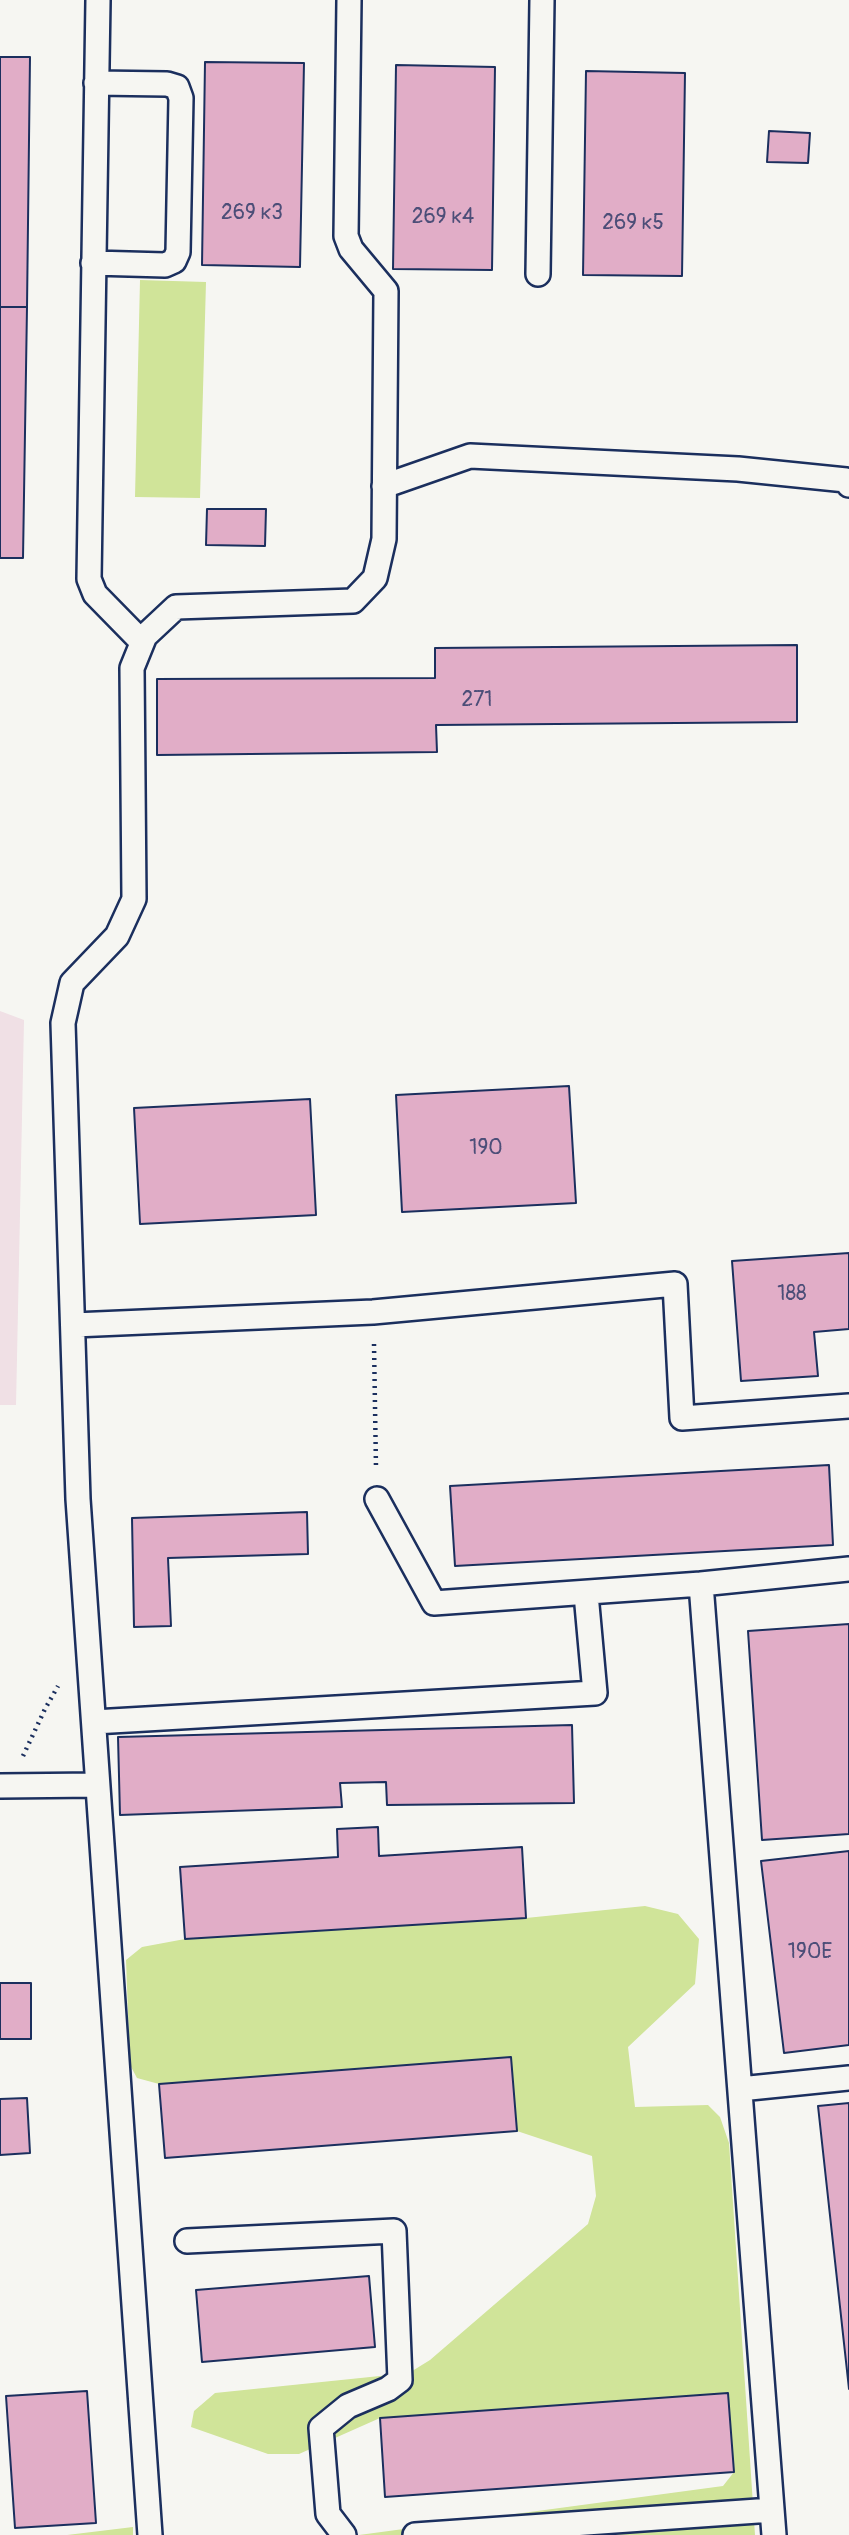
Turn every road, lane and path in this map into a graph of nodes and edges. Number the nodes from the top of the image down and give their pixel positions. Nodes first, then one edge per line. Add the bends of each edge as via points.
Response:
1 (97, 0) edge
2 (349, 0) edge
3 (542, 0) edge
4 (96, 83) junction
5 (93, 263) junction
6 (538, 274) dead end
7 (849, 485) edge
8 (384, 486) junction
9 (142, 642) junction
10 (373, 1312) junction
11 (74, 1325) junction
12 (849, 1406) edge
13 (377, 1499) joint
14 (849, 1569) edge
15 (701, 1584) junction
16 (586, 1594) junction
17 (89, 1651) junction
18 (93, 1722) junction
19 (97, 1785) junction
20 (5, 1786) edge
21 (849, 2078) edge
22 (740, 2089) junction
23 (187, 2241) dead end
24 (772, 2510) junction
25 (150, 2535) edge
26 (344, 2535) edge
27 (415, 2535) edge
28 (774, 2535) edge

1 - 4 lane
2 - 8 lane via 346,236 351,249 386,291
3 - 6 lane
4 - 5 lane
4 - 5 lane via 167,84 177,87 181,98 178,252 174,261 165,265
5 - 9 lane via 89,579 95,594
7 - 8 lane via 846,480 738,469 470,456
8 - 9 lane via 384,539 374,578 353,601 176,607
9 - 11 lane via 132,668 134,899 117,936 72,983 63,1023
10 - 11 lane
10 - 12 lane via 675,1284 682,1418
10 - 13 path
11 - 17 lane via 78,1499
13 - 16 lane via 433,1603
14 - 15 lane
15 - 16 lane
15 - 22 lane
16 - 18 lane via 595,1693
17 - 18 lane
17 - 20 path via 66,1674
18 - 19 lane
19 - 20 lane
19 - 25 lane
21 - 22 lane
22 - 24 lane
23 - 26 lane via 394,2231 400,2380 348,2406 321,2428 328,2514
24 - 27 lane
24 - 28 lane

